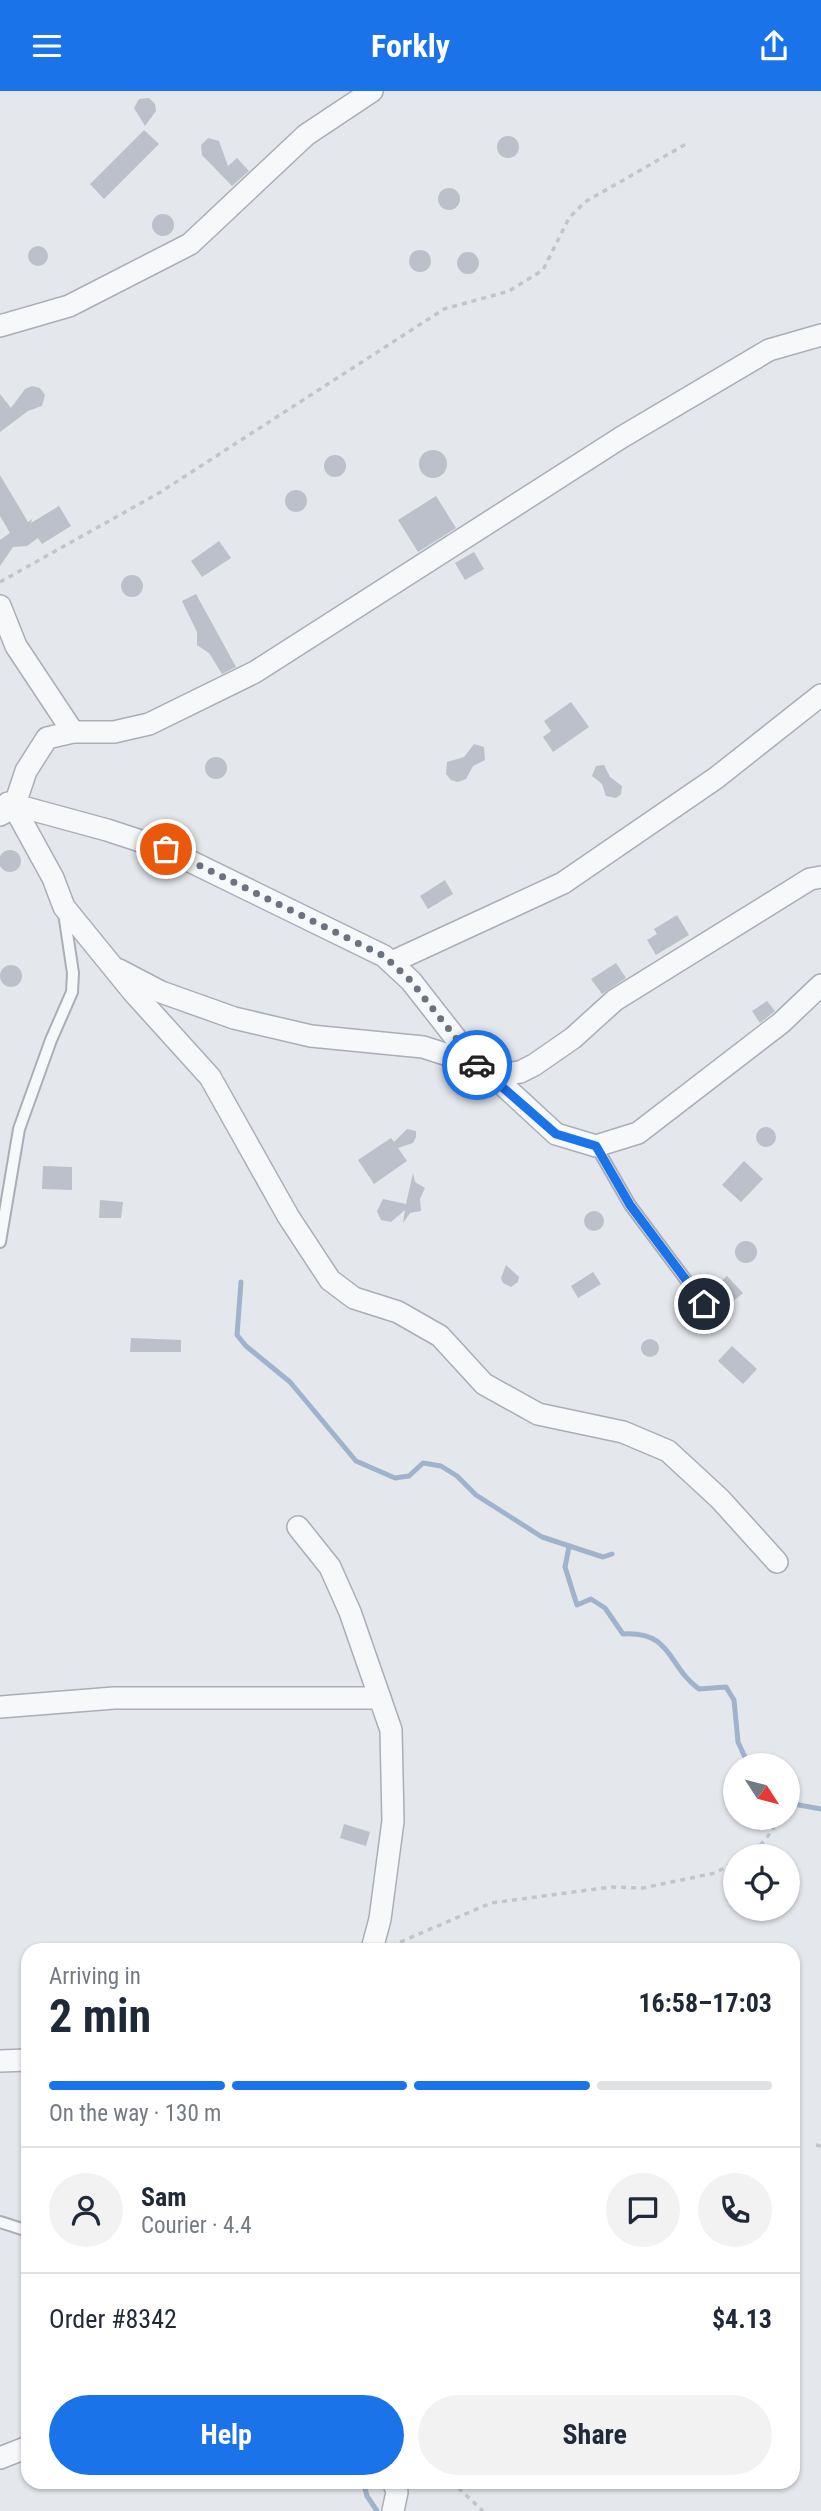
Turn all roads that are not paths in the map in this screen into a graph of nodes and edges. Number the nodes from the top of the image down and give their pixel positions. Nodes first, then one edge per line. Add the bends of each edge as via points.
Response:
1 (372, 91) edge
2 (0, 326) edge
3 (821, 335) edge
4 (0, 606) edge
5 (821, 695) edge
6 (73, 732) junction
7 (5, 807) edge
8 (821, 877) edge
9 (64, 907) junction
10 (392, 962) junction
11 (113, 967) junction
12 (821, 985) edge
13 (483, 1069) junction
14 (596, 1146) junction
15 (0, 1243) edge
16 (704, 1304) dead end
17 (298, 1527) dead end
18 (777, 1562) dead end
19 (380, 1698) junction
20 (0, 1707) edge
21 (374, 1943) edge
22 (21, 2060) edge
23 (0, 2061) edge
24 (0, 2222) edge
25 (21, 2229) edge
26 (21, 2450) edge
27 (0, 2458) edge
28 (396, 2489) edge
29 (393, 2511) edge

1 - 2 street via 306,135 190,244 69,306
3 - 6 street via 769,349 622,437 255,672 149,724 114,732
4 - 6 street via 16,646
5 - 10 street via 716,778 564,883
6 - 7 street via 47,738
7 - 9 street via 53,878
7 - 10 street via 107,829 166,849
8 - 13 street via 810,879 615,1000 553,1054 520,1072
9 - 11 street
9 - 15 lane via 72,992 19,1129
10 - 13 street
11 - 13 street via 161,992 234,1018 311,1036 423,1047
11 - 18 street via 210,1077 288,1216 330,1280 354,1298 398,1312 440,1336 484,1384 538,1414 623,1432 668,1451
12 - 14 street via 781,1023 638,1133
13 - 14 street via 556,1134
14 - 16 lane via 630,1205
17 - 19 street via 330,1567
19 - 20 street via 114,1698
19 - 21 street via 391,1730 393,1821
22 - 23 street
24 - 25 lane
26 - 27 street
28 - 29 street

